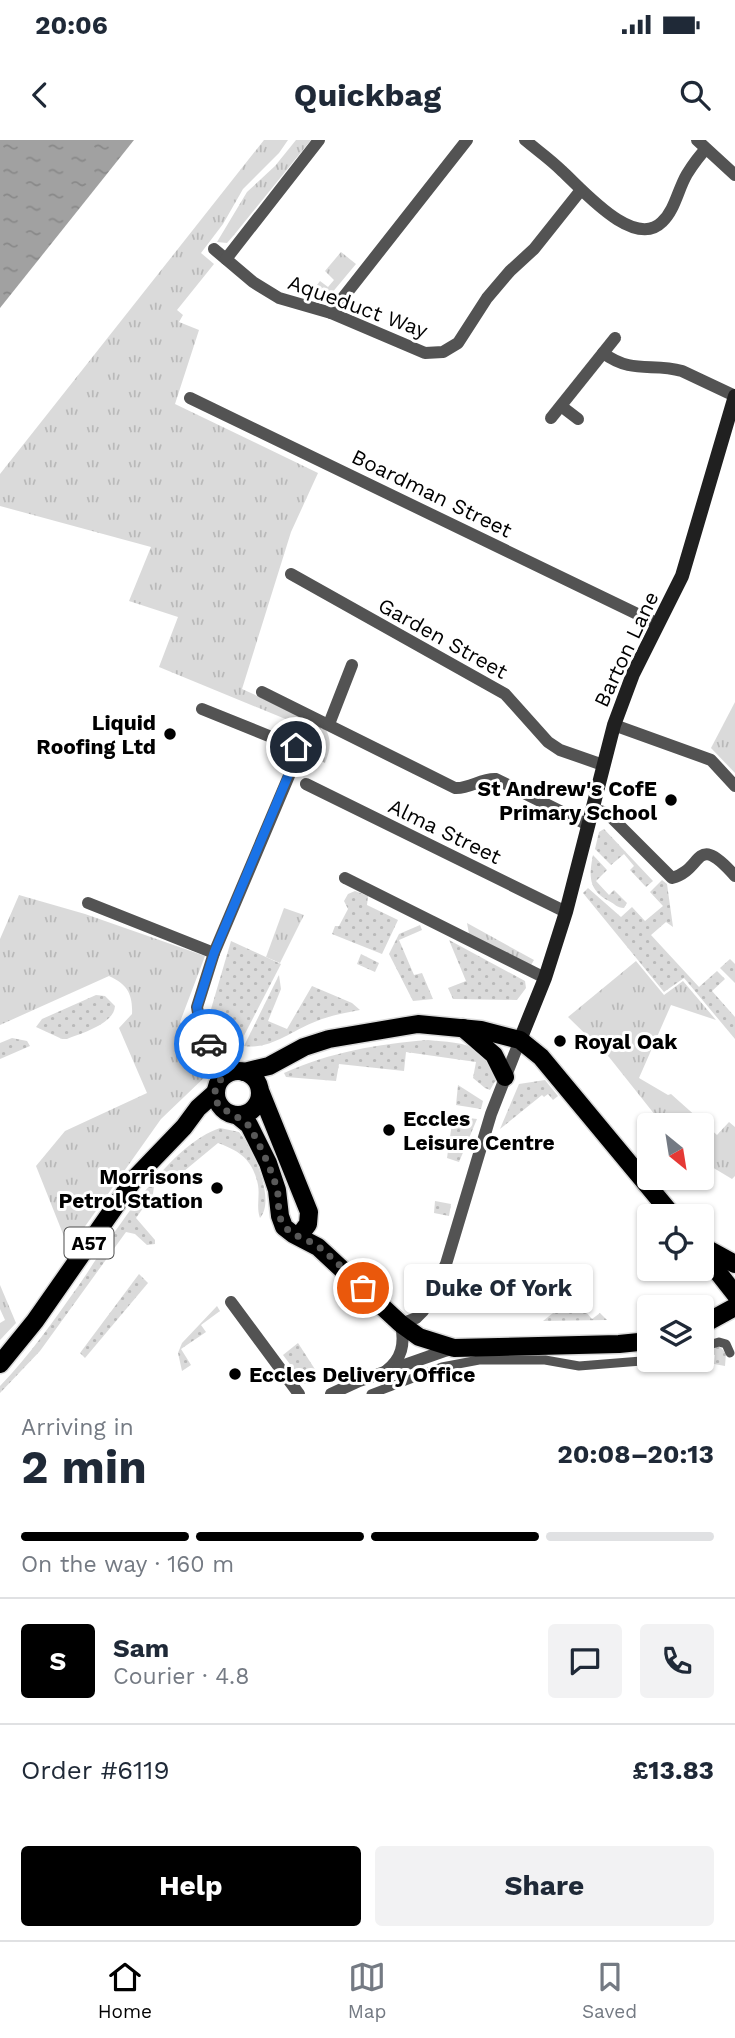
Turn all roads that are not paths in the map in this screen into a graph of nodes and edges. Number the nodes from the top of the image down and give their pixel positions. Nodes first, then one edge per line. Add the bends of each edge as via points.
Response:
1 (319, 140) edge
2 (467, 140) edge
3 (525, 140) edge
4 (701, 144) edge
5 (735, 175) edge
6 (580, 190) junction
7 (214, 249) dead end
8 (226, 259) junction
9 (331, 313) junction
10 (615, 338) dead end
11 (603, 353) junction
12 (735, 396) edge
13 (190, 398) dead end
14 (561, 406) junction
15 (551, 418) dead end
16 (578, 419) dead end
17 (291, 574) dead end
18 (658, 624) junction
19 (352, 664) dead end
20 (261, 692) dead end
21 (202, 709) dead end
22 (329, 724) junction
23 (614, 725) junction
24 (603, 765) junction
25 (306, 784) dead end
26 (735, 786) edge
27 (593, 809) junction
28 (588, 825) junction
29 (735, 876) edge
30 (345, 878) dead end
31 (88, 903) dead end
32 (566, 912) junction
33 (214, 953) junction
34 (545, 978) junction
35 (463, 1028) junction
36 (520, 1040) junction
37 (209, 1044) junction
38 (241, 1071) junction
39 (505, 1077) junction
40 (218, 1086) junction
41 (261, 1093) junction
42 (233, 1115) junction
43 (184, 1127) junction
44 (663, 1204) edge
45 (299, 1236) junction
46 (714, 1253) edge
47 (735, 1264) edge
48 (714, 1267) edge
49 (735, 1294) edge
50 (232, 1303) dead end
51 (735, 1307) edge
52 (714, 1318) edge
53 (401, 1324) junction
54 (637, 1342) edge
55 (714, 1343) edge
56 (454, 1348) junction
57 (730, 1353) dead end
58 (637, 1361) edge
59 (0, 1364) edge
60 (386, 1371) junction
61 (337, 1393) edge
62 (299, 1394) edge
63 (371, 1394) edge

1 - 8 street
2 - 9 street
3 - 6 street
4 - 5 street
4 - 6 street via 667,216 649,230 625,224
6 - 9 street, Aqueduct Way via 534,250 502,279 452,349 425,353
7 - 8 street, Aqueduct Way
8 - 9 street, Aqueduct Way via 279,298
10 - 11 street
11 - 12 street via 626,366 682,371
11 - 14 street
12 - 18 main road, Barton Lane via 682,576
13 - 18 street, Boardman Street
14 - 15 street
14 - 16 street
17 - 24 street, Garden Street via 505,694 548,742
18 - 23 main road, Barton Lane
19 - 22 street
20 - 22 street
21 - 33 street via 296,747
22 - 28 street via 455,788 496,779
23 - 24 main road, Barton Lane
23 - 26 street via 711,760
24 - 27 main road, Barton Lane
25 - 32 street, Alma Street
27 - 28 main road, Barton Lane
27 - 29 street via 607,813 667,876 678,877 697,859 709,855
28 - 32 main road, Barton Lane
30 - 34 street
31 - 33 street
32 - 34 main road, Barton Lane
33 - 37 street via 197,1007
34 - 36 main road, Barton Lane
35 - 36 main road
35 - 38 main road via 418,1024 350,1034 304,1047 269,1066
35 - 39 main road via 494,1055
36 - 39 street
36 - 44 main road via 541,1057
37 - 38 street
37 - 40 street
38 - 40 main road via 228,1073
38 - 41 main road via 256,1079
39 - 53 street via 446,1264 423,1311
40 - 42 main road via 219,1105
40 - 43 main road, A57
41 - 42 main road via 252,1112
41 - 45 main road via 309,1212 308,1224
42 - 43 main road, A57 via 216,1115
42 - 45 main road via 249,1125 277,1190 281,1221
43 - 59 main road, A57 via 128,1188
45 - 53 main road via 318,1247
46 - 47 main road
48 - 49 main road
50 - 62 street
51 - 52 main road
53 - 56 main road via 419,1337
53 - 60 street via 400,1356
54 - 56 main road
55 - 57 street via 726,1344
56 - 60 street
58 - 63 street via 579,1366 545,1360 474,1360
60 - 61 street

